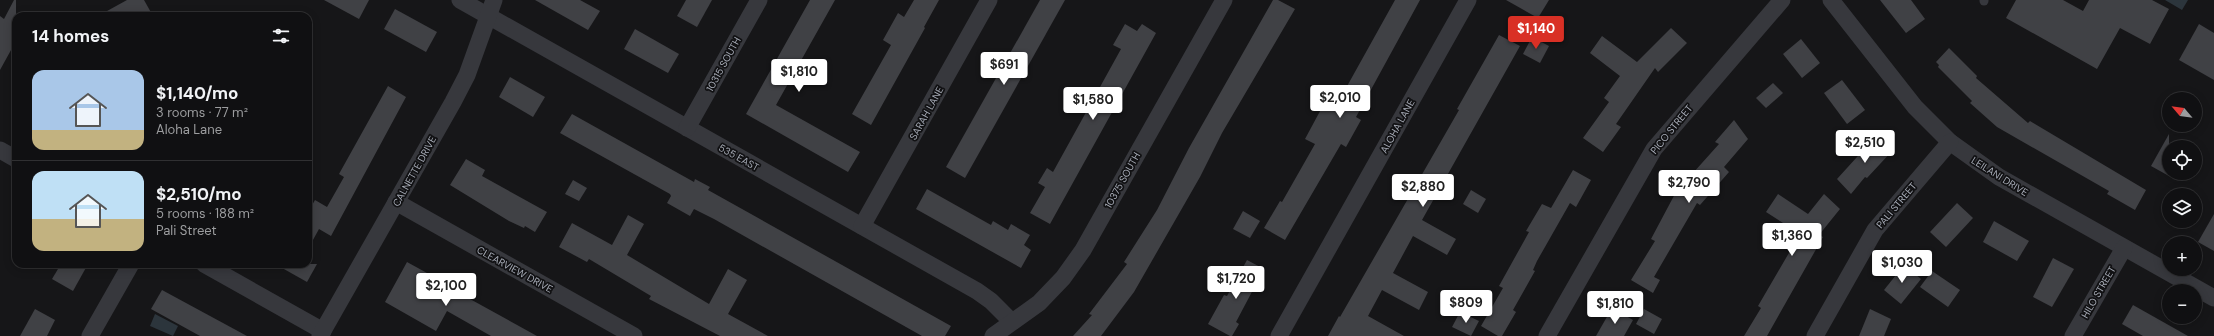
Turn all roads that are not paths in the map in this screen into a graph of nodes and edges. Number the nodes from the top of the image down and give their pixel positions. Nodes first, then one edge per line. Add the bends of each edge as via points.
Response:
1 (460, 0) edge
2 (494, 0) edge
3 (759, 0) edge
4 (989, 0) edge
5 (1224, 0) edge
6 (1468, 0) edge
7 (1782, 0) edge
8 (1831, 0) edge
9 (489, 16) junction
10 (687, 128) junction
11 (1950, 142) junction
12 (0, 150) edge
13 (12, 157) edge
14 (396, 202) junction
15 (862, 226) junction
16 (2124, 248) junction
17 (129, 268) edge
18 (211, 268) edge
19 (2214, 298) edge
20 (1012, 322) junction
21 (322, 334) edge
22 (90, 336) edge
23 (634, 336) edge
24 (993, 336) edge
25 (1279, 336) edge
26 (1547, 336) edge
27 (1815, 336) edge
28 (2073, 336) edge

1 - 9 street, 535 EAST
2 - 9 street, CALNETTE DRIVE
3 - 10 street, 10315 SOUTH
4 - 15 street, SARAH LANE
5 - 20 street, 10375 SOUTH via 1083,250 1063,278 1039,303
6 - 25 street, ALOHA LANE
7 - 26 street, PICO STREET via 1654,149
8 - 11 street, LEILANI DRIVE via 1915,107
9 - 10 street, 535 EAST
9 - 14 street, CALNETTE DRIVE via 466,75
10 - 15 street, 535 EAST
11 - 16 street, LEILANI DRIVE via 1999,177
11 - 27 street, PALI STREET via 1875,230
12 - 13 street
14 - 21 street, CALNETTE DRIVE
14 - 23 street, CLEARVIEW DRIVE
15 - 20 street, 535 EAST via 977,292 991,301
16 - 19 street, LEILANI DRIVE
16 - 28 street, HILO STREET
17 - 22 street
18 - 21 street
20 - 24 street, 10375 SOUTH

